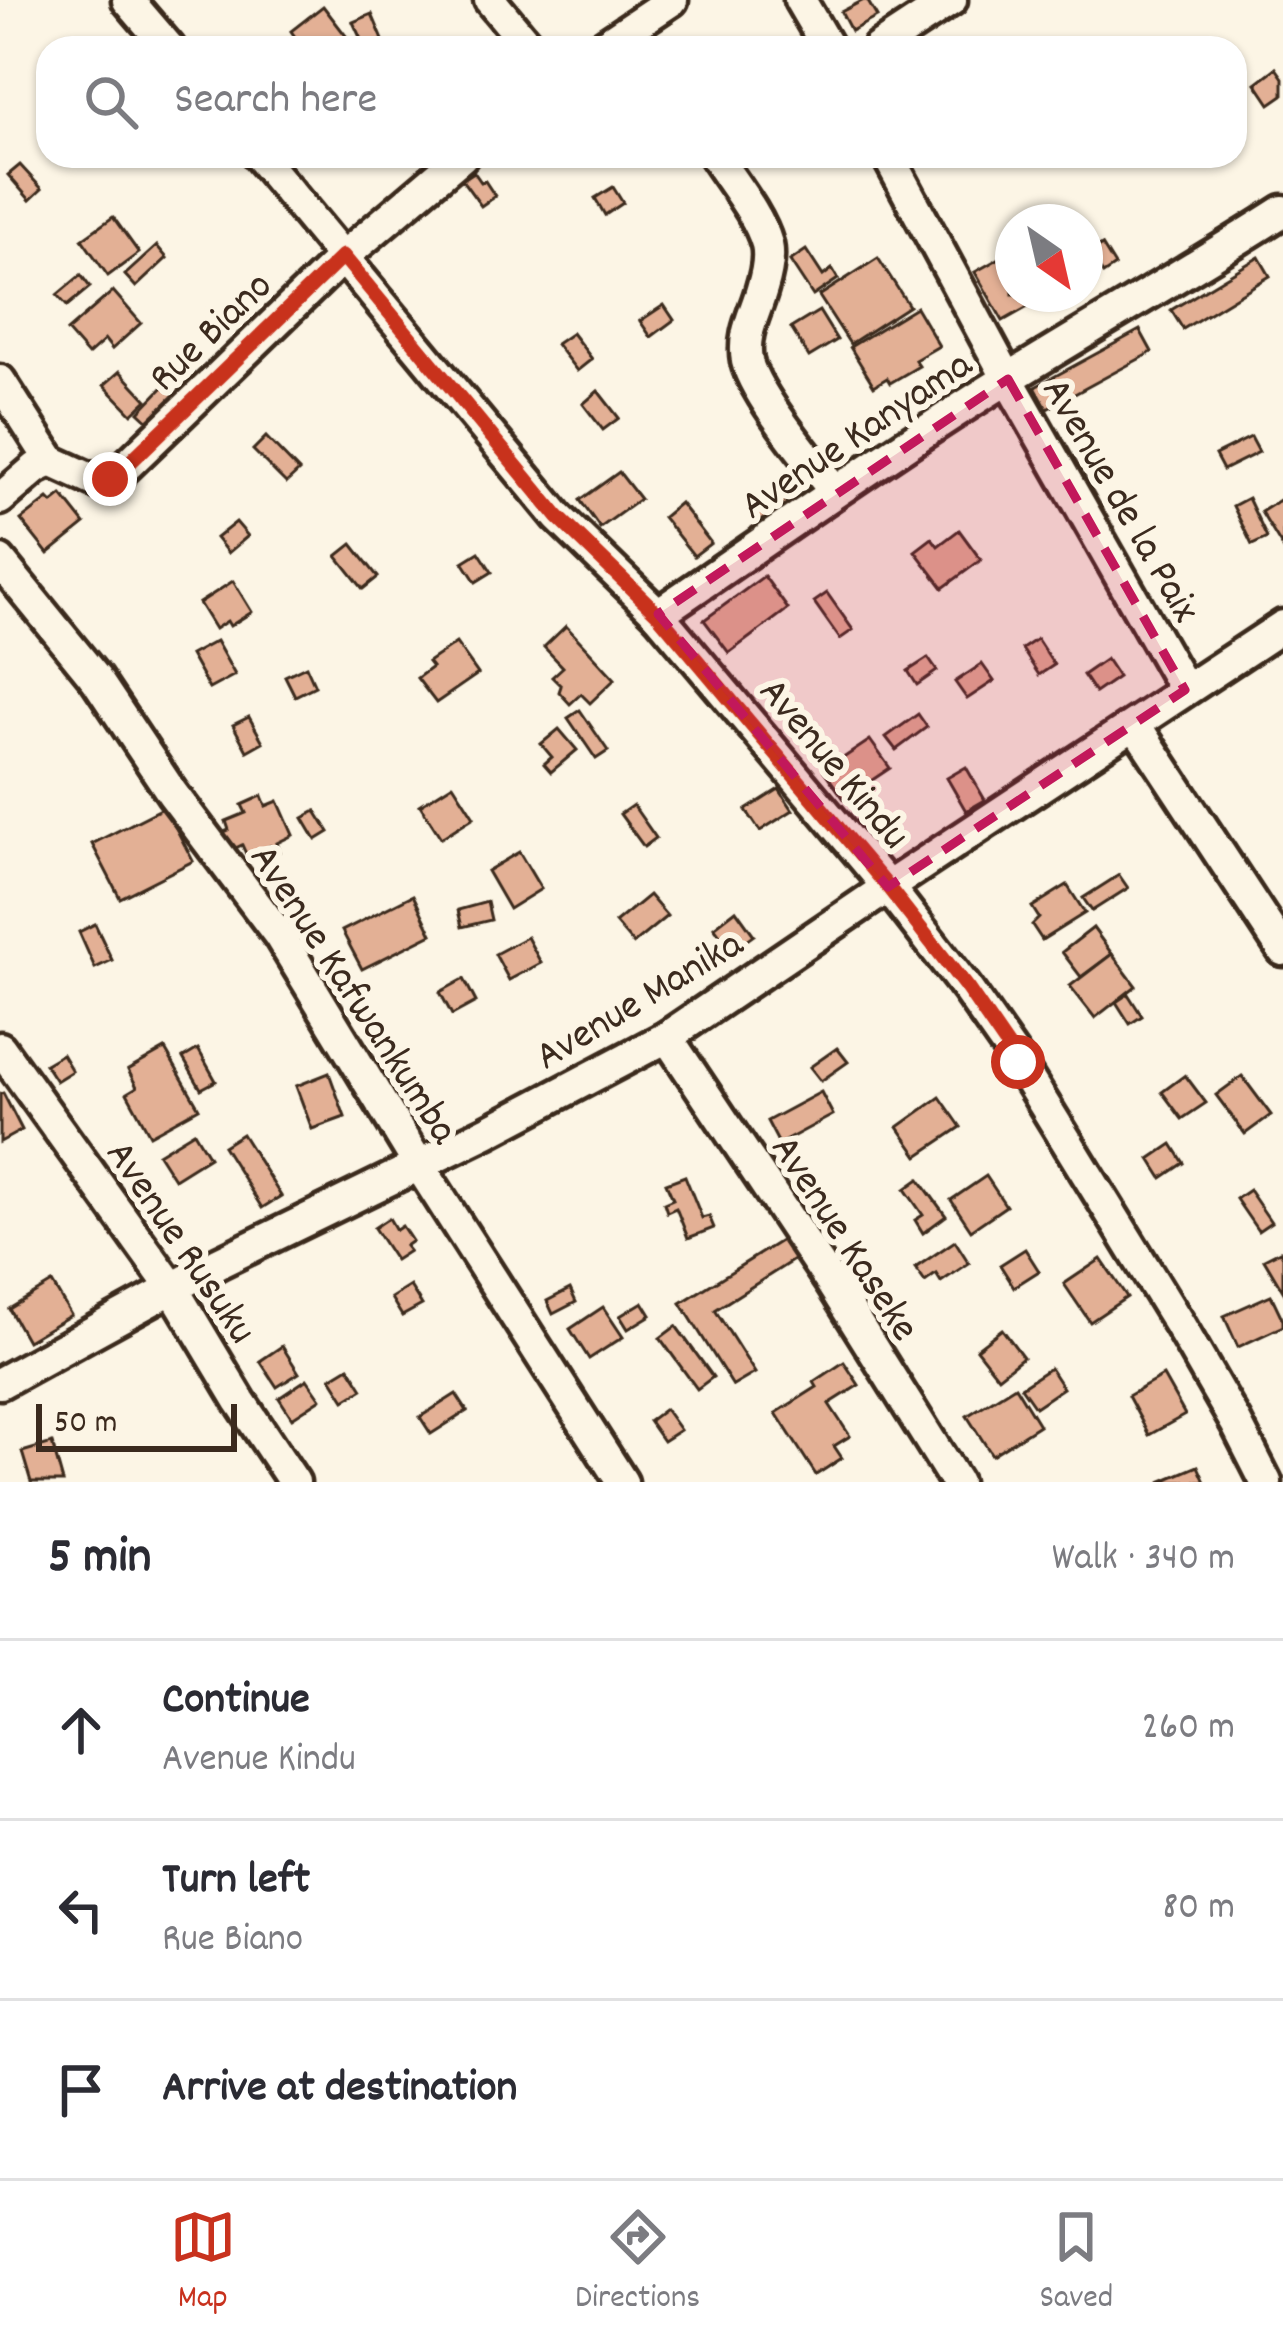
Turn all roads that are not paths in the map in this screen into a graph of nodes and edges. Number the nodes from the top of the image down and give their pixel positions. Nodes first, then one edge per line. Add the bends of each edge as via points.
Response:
1 (128, 0) edge
2 (490, 0) edge
3 (672, 0) edge
4 (800, 0) edge
5 (951, 0) edge
6 (159, 36) edge
7 (520, 36) edge
8 (641, 36) edge
9 (820, 36) edge
10 (896, 36) edge
11 (269, 168) edge
12 (448, 168) edge
13 (722, 168) edge
14 (893, 168) edge
15 (1283, 211) edge
16 (343, 256) junction
17 (1008, 380) junction
18 (0, 381) edge
19 (50, 461) junction
20 (835, 490) junction
21 (0, 499) edge
22 (0, 561) edge
23 (658, 614) junction
24 (1283, 626) edge
25 (1185, 690) junction
26 (1135, 724) junction
27 (888, 887) junction
28 (1283, 950) edge
29 (667, 1037) junction
30 (0, 1048) edge
31 (419, 1165) junction
32 (173, 1289) junction
33 (0, 1383) edge
34 (1283, 1475) edge
35 (294, 1482) edge
36 (622, 1482) edge
37 (956, 1482) edge
38 (1266, 1482) edge

1 - 6 street
2 - 7 street
3 - 8 street
4 - 9 street
5 - 10 street
11 - 16 street, Avenue Kindu
12 - 16 street, Rue Biano
13 - 20 street via 768,248 745,342 748,366
14 - 17 street, Avenue de la Paix
15 - 17 street, Avenue Kanyama
16 - 19 street, Rue Biano via 118,474 97,482
16 - 23 street, Avenue Kindu via 558,517
17 - 20 street, Avenue Kanyama
17 - 25 street, Avenue de la Paix
18 - 19 street
19 - 21 street
20 - 23 street, Avenue Kanyama
22 - 31 street, Avenue Kafwankumba via 96,679 279,935
23 - 27 street, Avenue Kindu
24 - 25 street, Avenue Manika
25 - 26 street, Avenue Manika
26 - 27 street, Avenue Manika
26 - 28 street
27 - 29 street, Avenue Manika
27 - 38 street, Avenue Kindu via 1018,1062
29 - 31 street, Avenue Manika
29 - 37 street, Avenue Kaseke
30 - 32 street, Avenue Rusuku
31 - 32 street, Avenue Manika
31 - 36 street, Avenue Kafwankumba
32 - 33 street, Avenue Manika
32 - 35 street, Avenue Rusuku
34 - 38 street

